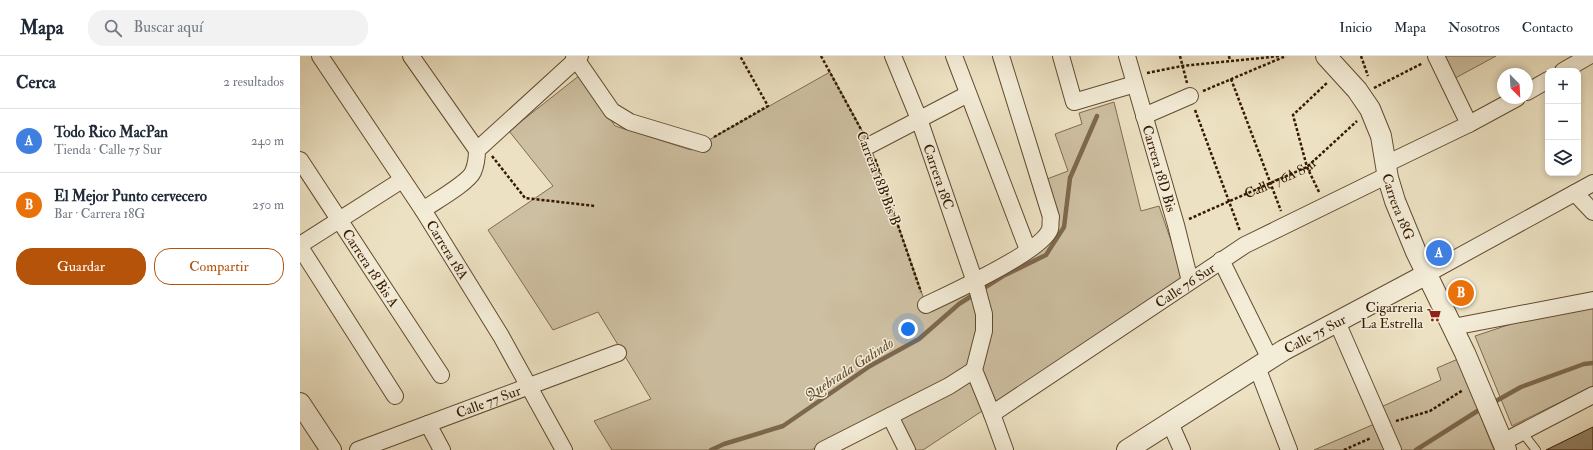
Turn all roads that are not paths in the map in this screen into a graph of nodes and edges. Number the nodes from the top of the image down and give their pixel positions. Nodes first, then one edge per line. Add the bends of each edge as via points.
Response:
1 (320, 56) edge
2 (410, 56) edge
3 (893, 56) edge
4 (954, 56) edge
5 (1001, 56) edge
6 (1061, 56) edge
7 (1127, 56) edge
8 (1326, 56) edge
9 (1436, 56) edge
10 (1589, 56) edge
11 (577, 57) edge
12 (1568, 68) edge
13 (1134, 80) junction
14 (1545, 82) edge
15 (1533, 89) edge
16 (968, 94) junction
17 (1190, 96) road end
18 (1506, 104) edge
19 (1144, 116) junction
20 (919, 119) junction
21 (1469, 124) junction
22 (703, 144) road end
23 (870, 145) road end
24 (480, 147) junction
25 (300, 160) edge
26 (1387, 169) junction
27 (402, 180) junction
28 (1593, 183) edge
29 (1575, 193) junction
30 (423, 210) junction
31 (1593, 212) edge
32 (340, 220) junction
33 (300, 246) edge
34 (1028, 250) junction
35 (1220, 260) junction
36 (1427, 274) junction
37 (1190, 281) junction
38 (978, 289) junction
39 (1593, 300) edge
40 (926, 305) road end
41 (1337, 322) junction
42 (1453, 327) junction
43 (618, 353) dead end
44 (1263, 363) junction
45 (974, 370) junction
46 (441, 375) dead end
47 (529, 386) junction
48 (1593, 395) edge
49 (395, 396) dead end
50 (300, 403) edge
51 (992, 414) junction
52 (890, 416) junction
53 (1170, 423) junction
54 (428, 424) junction
55 (1522, 432) junction
56 (1504, 446) edge
57 (830, 448) edge
58 (331, 450) edge
59 (358, 450) edge
60 (442, 450) edge
61 (564, 450) edge
62 (907, 450) edge
63 (1005, 450) edge
64 (1127, 450) edge
65 (1182, 450) edge
66 (1289, 450) edge
67 (1393, 450) edge
68 (1536, 450) edge

1 - 27 street, Carrera 18A
2 - 24 street
3 - 20 street, Carrera 18C
4 - 16 street
5 - 34 street via 1051,217 1050,230 1042,240
6 - 13 street via 1074,102
7 - 13 street, Carrera 18D Bis
8 - 26 street, Carrera 18G via 1370,108 1381,136
9 - 21 street
10 - 12 street
11 - 22 street via 612,110 621,117
11 - 24 street
13 - 19 street, Carrera 18D Bis
14 - 15 street
16 - 20 street
16 - 34 street
17 - 19 street
18 - 21 street, Calle 76 Sur
19 - 37 street, Carrera 18D Bis
20 - 23 street
20 - 38 street, Carrera 18C
21 - 26 street, Calle 76 Sur
24 - 30 street via 472,173
25 - 32 street, Carrera 18 Bis A
26 - 35 street, Calle 76 Sur
26 - 36 street, Carrera 18G via 1395,201
27 - 30 street, Carrera 18A
27 - 32 street
28 - 29 street, Calle 75 Sur
29 - 31 street
29 - 36 street, Calle 75 Sur
30 - 47 street, Carrera 18A
32 - 33 street
32 - 46 street, Carrera 18 Bis A
33 - 49 street
34 - 38 street
35 - 37 street, Calle 76 Sur
35 - 44 street
36 - 41 street, Calle 75 Sur
36 - 42 street, Carrera 18G
37 - 51 street, Calle 76 Sur
38 - 40 street
38 - 45 street via 984,314 984,331
39 - 42 street
41 - 44 street, Calle 75 Sur
41 - 67 street
42 - 56 street, Carrera 18G
43 - 47 street, Calle 77 Sur
44 - 53 street, Calle 75 Sur
44 - 66 street
45 - 51 street
45 - 52 street via 949,386
47 - 54 street, Calle 77 Sur
47 - 61 street, Carrera 18A
48 - 55 street
50 - 58 street
51 - 63 street
52 - 57 street
52 - 62 street
53 - 64 street, Calle 75 Sur
53 - 65 street
54 - 59 street, Calle 77 Sur
54 - 60 street
55 - 56 street
55 - 68 lane

